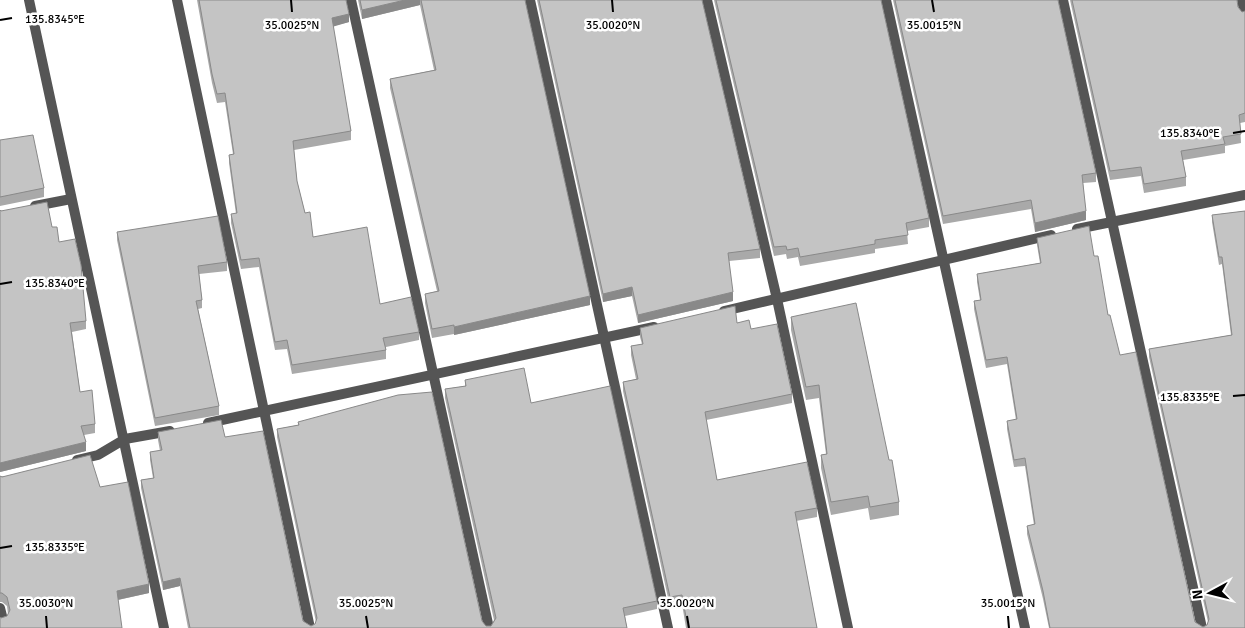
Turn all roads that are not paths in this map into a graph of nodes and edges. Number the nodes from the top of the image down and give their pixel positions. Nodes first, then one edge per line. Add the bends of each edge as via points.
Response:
1 (29, 0) edge
2 (177, 0) edge
3 (351, 0) edge
4 (530, 0) edge
5 (707, 0) edge
6 (886, 0) edge
7 (1063, 0) edge
8 (1242, 0) edge
9 (1245, 14) edge
10 (1245, 195) edge
11 (72, 199) junction
12 (27, 208) edge
13 (1111, 221) junction
14 (944, 260) junction
15 (776, 299) junction
16 (710, 314) edge
17 (662, 325) edge
18 (605, 338) junction
19 (432, 374) junction
20 (265, 413) junction
21 (199, 425) edge
22 (181, 429) edge
23 (125, 439) junction
24 (63, 464) edge
25 (0, 608) edge
26 (3, 620) edge
27 (164, 628) edge
28 (310, 628) edge
29 (489, 628) edge
30 (668, 628) edge
31 (848, 628) edge
32 (1025, 628) edge
33 (1202, 628) edge

1 - 11 street
2 - 20 street
3 - 19 street
4 - 18 street
5 - 15 street
6 - 14 street
7 - 13 street
8 - 9 street
10 - 13 street
11 - 12 street
11 - 23 street
13 - 14 street
13 - 33 street
14 - 15 street
14 - 32 street
15 - 16 street
15 - 31 street
17 - 18 street
18 - 19 street
18 - 30 street
19 - 20 street
19 - 29 street
20 - 21 street
20 - 28 street
22 - 23 street
23 - 24 street via 98,455
23 - 27 street
25 - 26 street

